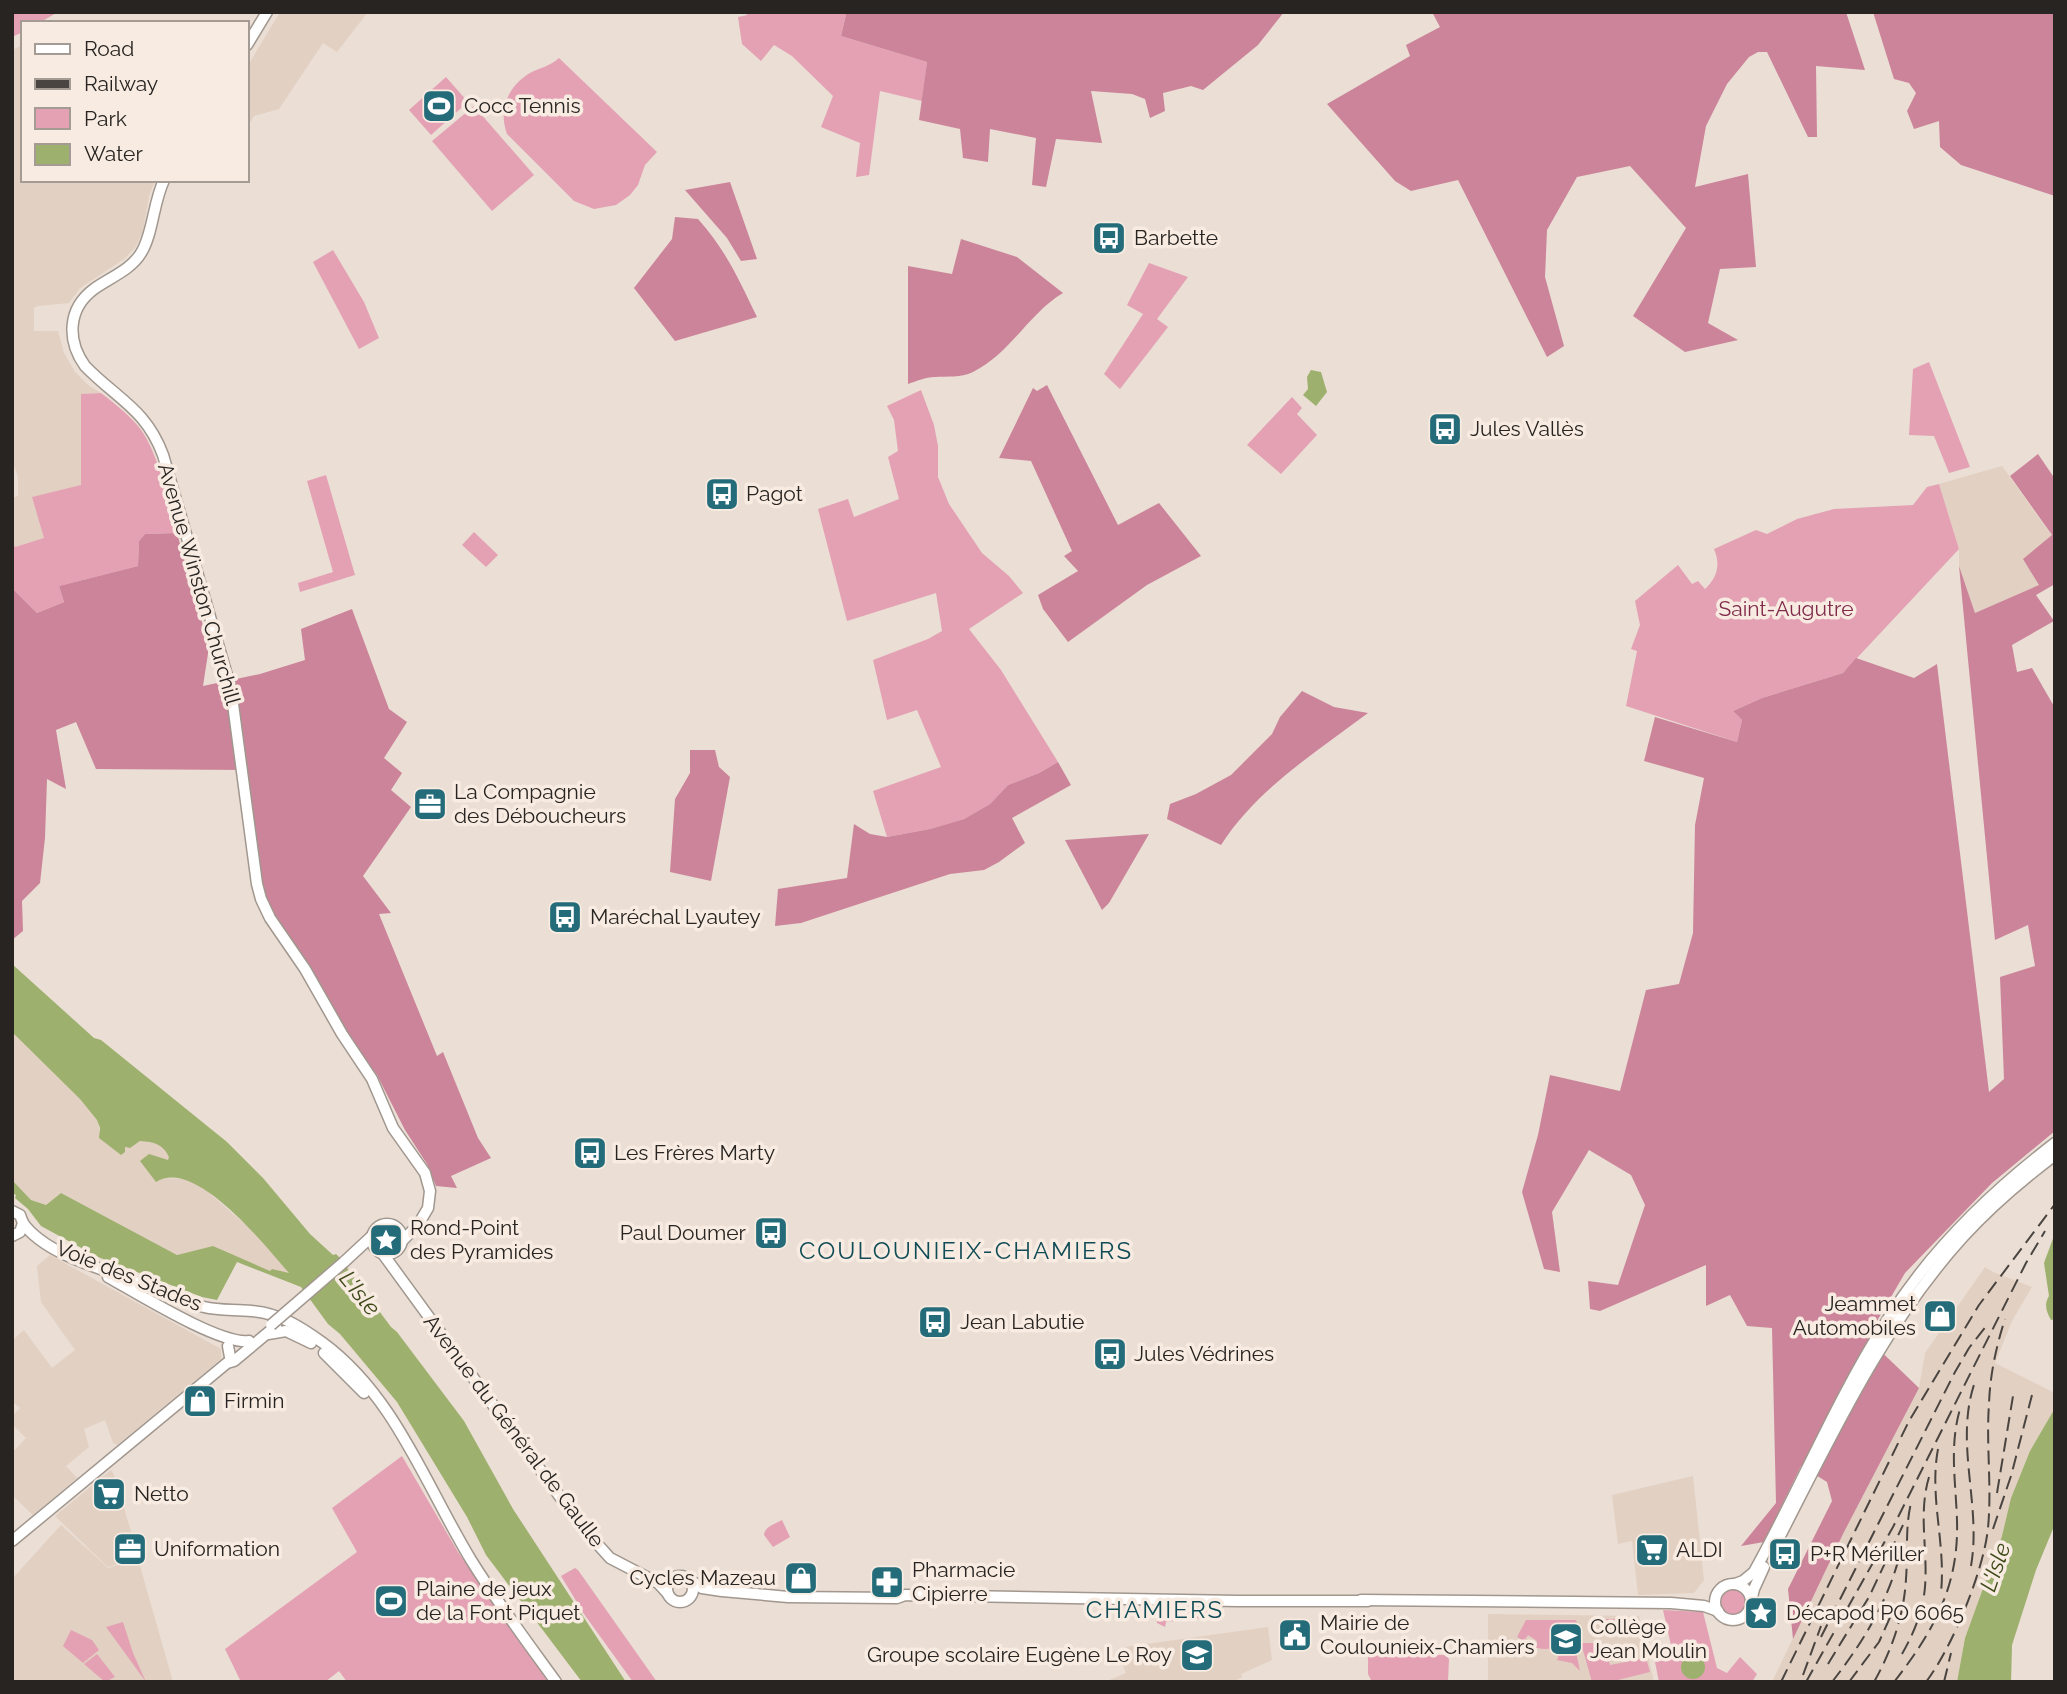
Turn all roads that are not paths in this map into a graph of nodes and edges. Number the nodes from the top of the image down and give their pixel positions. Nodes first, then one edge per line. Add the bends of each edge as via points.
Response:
1 (267, 12) edge
2 (248, 43) edge
3 (163, 182) edge
4 (2055, 1143) edge
5 (2055, 1155) edge
6 (12, 1211) edge
7 (423, 1217) junction
8 (23, 1223) junction
9 (397, 1228) junction
10 (15, 1235) edge
11 (372, 1236) junction
12 (42, 1241) junction
13 (401, 1244) junction
14 (381, 1253) junction
15 (78, 1261) junction
16 (345, 1264) junction
17 (408, 1288) junction
18 (270, 1329) junction
19 (236, 1350) junction
20 (429, 1485) junction
21 (12, 1541) edge
22 (626, 1567) junction
23 (674, 1577) junction
24 (690, 1580) junction
25 (1735, 1584) junction
26 (722, 1591) junction
27 (667, 1594) junction
28 (1716, 1595) junction
29 (691, 1597) junction
30 (1751, 1601) junction
31 (1671, 1603) junction
32 (1718, 1611) junction
33 (556, 1682) edge

1 - 2 main road
3 - 7 main road, Avenue Winston Churchill via 142,251 85,298 75,314 73,341 85,366 144,418 158,442 231,689 261,900 372,1079 393,1128 425,1173 430,1191
4 - 25 main road via 1960,1227 1896,1306 1849,1385 1754,1572
5 - 30 main road via 1964,1235 1885,1340 1769,1558
6 - 8 main road, Voie des Stades
7 - 9 main road
7 - 13 main road
8 - 10 main road
8 - 12 main road, Voie des Stades
9 - 11 main road via 384,1224
9 - 13 main road
10 - 12 main road, Voie des Stades
11 - 14 main road
11 - 16 main road
12 - 15 main road, Voie des Stades
13 - 14 main road via 393,1253
13 - 17 main road, Avenue du Général de Gaulle via 398,1264
14 - 16 main road via 363,1254
14 - 17 main road, Avenue du Général de Gaulle
15 - 19 main road
15 - 20 main road, Voie des Stades via 192,1303 269,1313 303,1329 340,1357 370,1389
16 - 18 main road, bridge
17 - 22 main road, Avenue du Général de Gaulle via 582,1527 602,1551
18 - 19 main road
18 - 20 main road, Voie des Stades via 292,1332 337,1364 382,1415
19 - 21 main road
20 - 33 main road, Voie des Stades via 488,1586
22 - 23 main road, Avenue du Général de Gaulle
22 - 27 main road, Avenue du Général de Gaulle via 658,1583
23 - 24 main road
23 - 27 main road
24 - 26 main road via 702,1588
24 - 29 main road
25 - 28 main road
25 - 30 main road via 1746,1589
26 - 29 main road
26 - 31 main road
27 - 29 main road via 678,1602
28 - 31 main road
28 - 32 main road
30 - 32 main road via 1748,1611 1737,1619 1727,1619
31 - 32 main road

